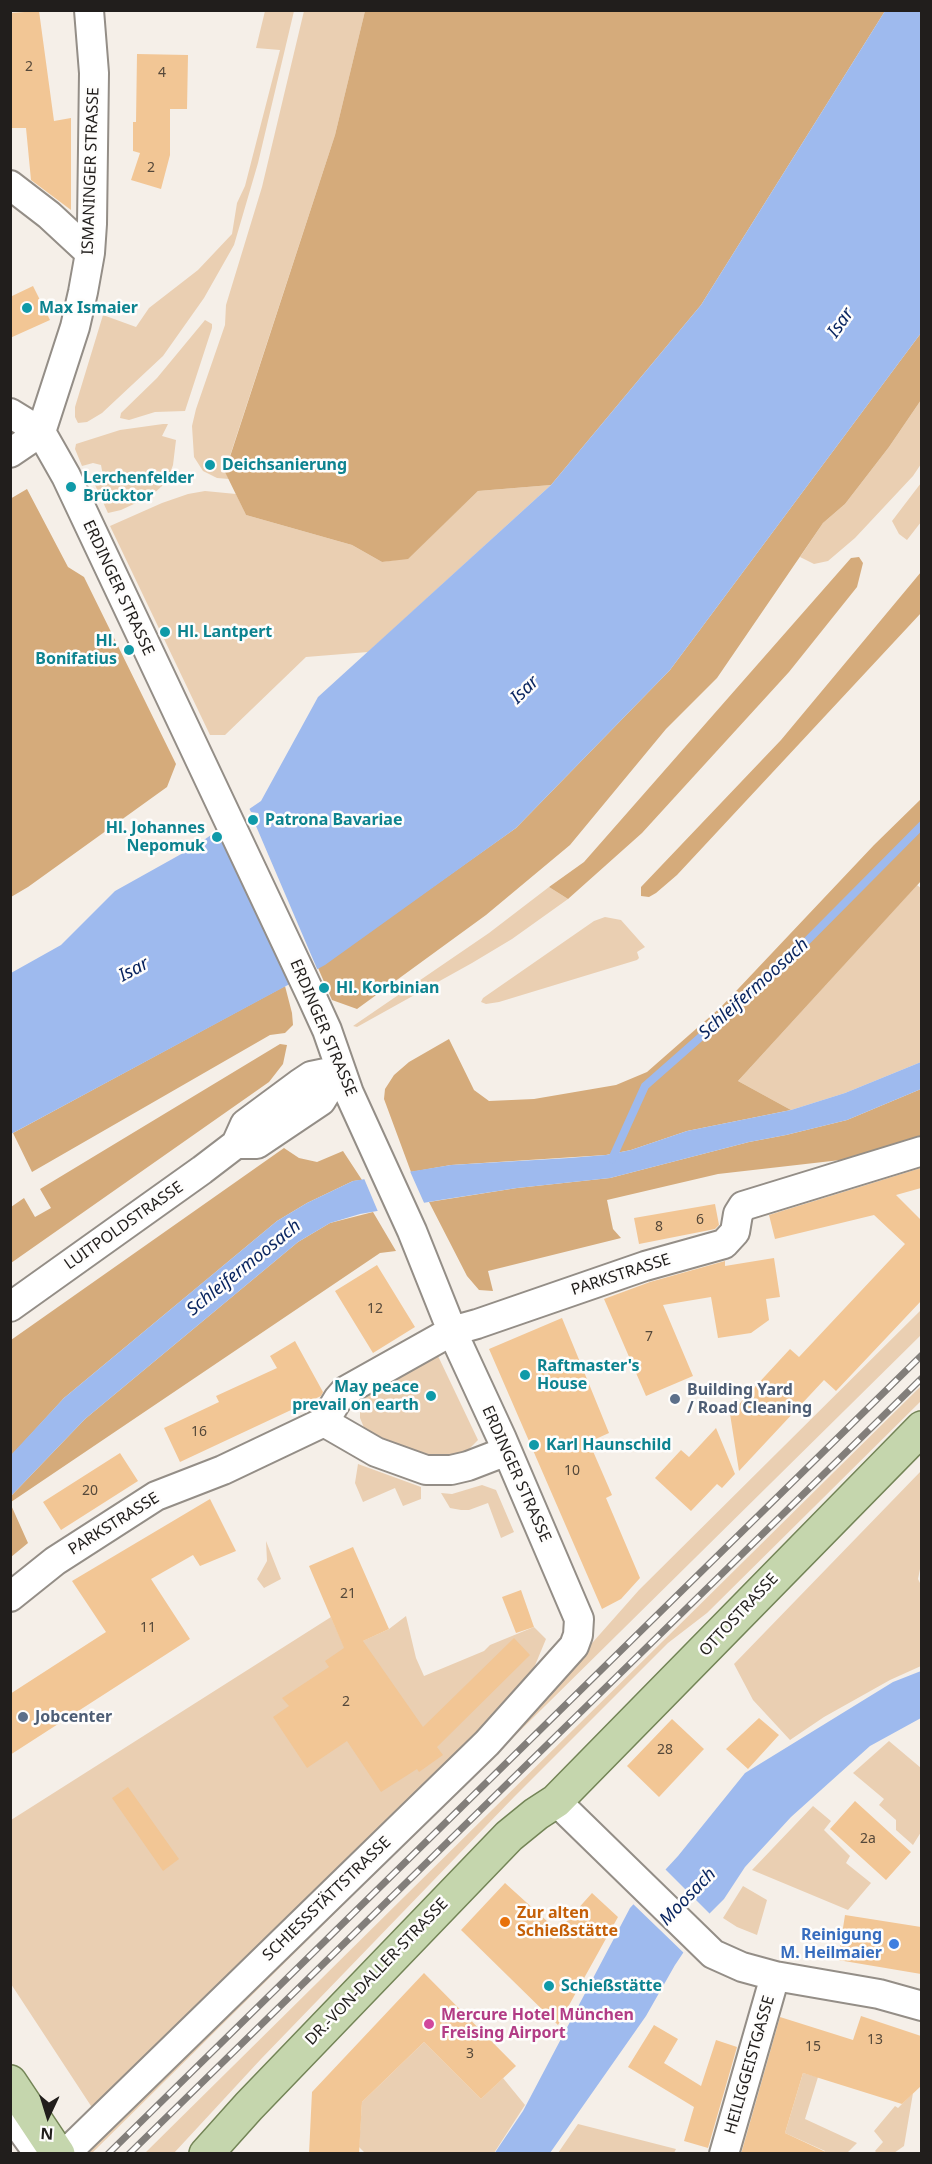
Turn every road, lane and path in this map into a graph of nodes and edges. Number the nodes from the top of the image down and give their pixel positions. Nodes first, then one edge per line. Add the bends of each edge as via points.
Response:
1 (89, 10) edge
2 (10, 185) edge
3 (90, 253) junction
4 (10, 413) edge
5 (41, 432) junction
6 (10, 453) edge
7 (340, 1070) junction
8 (921, 1151) edge
9 (10, 1307) edge
10 (452, 1331) junction
11 (324, 1422) junction
12 (921, 1428) edge
13 (507, 1451) junction
14 (10, 1597) edge
15 (578, 1635) joint
16 (556, 1801) junction
17 (775, 1976) junction
18 (921, 2006) edge
19 (10, 2082) edge
20 (10, 2114) edge
21 (39, 2154) edge
22 (58, 2154) edge
23 (65, 2154) edge
24 (206, 2154) edge
25 (724, 2154) edge

1 - 3 street, ISMANINGER STRASSE via 94,73
2 - 3 street
3 - 5 street, ISMANINGER STRASSE via 75,327
4 - 5 street, ERDINGER STRASSE
5 - 6 street
5 - 7 street, ERDINGER STRASSE via 66,476 311,995
7 - 9 street, LUITPOLDSTRASSE via 311,1076 299,1084 245,1124 236,1144
7 - 10 street, ERDINGER STRASSE
8 - 10 street, PARKSTRASSE via 743,1206 735,1232 724,1244 645,1266
10 - 11 street, PARKSTRASSE via 345,1391
10 - 13 street, ERDINGER STRASSE
11 - 13 street via 376,1452 426,1470 451,1470
11 - 14 street, PARKSTRASSE via 223,1470 156,1496 55,1561
12 - 16 main road, OTTOSTRASSE
13 - 15 street, ERDINGER STRASSE via 576,1609
15 - 23 street, SCHIESSSTÄTTSTRASSE via 574,1646 487,1743
16 - 17 street, HEILIGGEISTGASSE via 713,1953 742,1967
16 - 24 main road, DR.-VON-DALLER-STRASSE via 509,1836
17 - 18 street, HEILIGGEISTGASSE via 879,1994
17 - 25 street, HEILIGGEISTGASSE
19 - 22 main road
20 - 21 street

